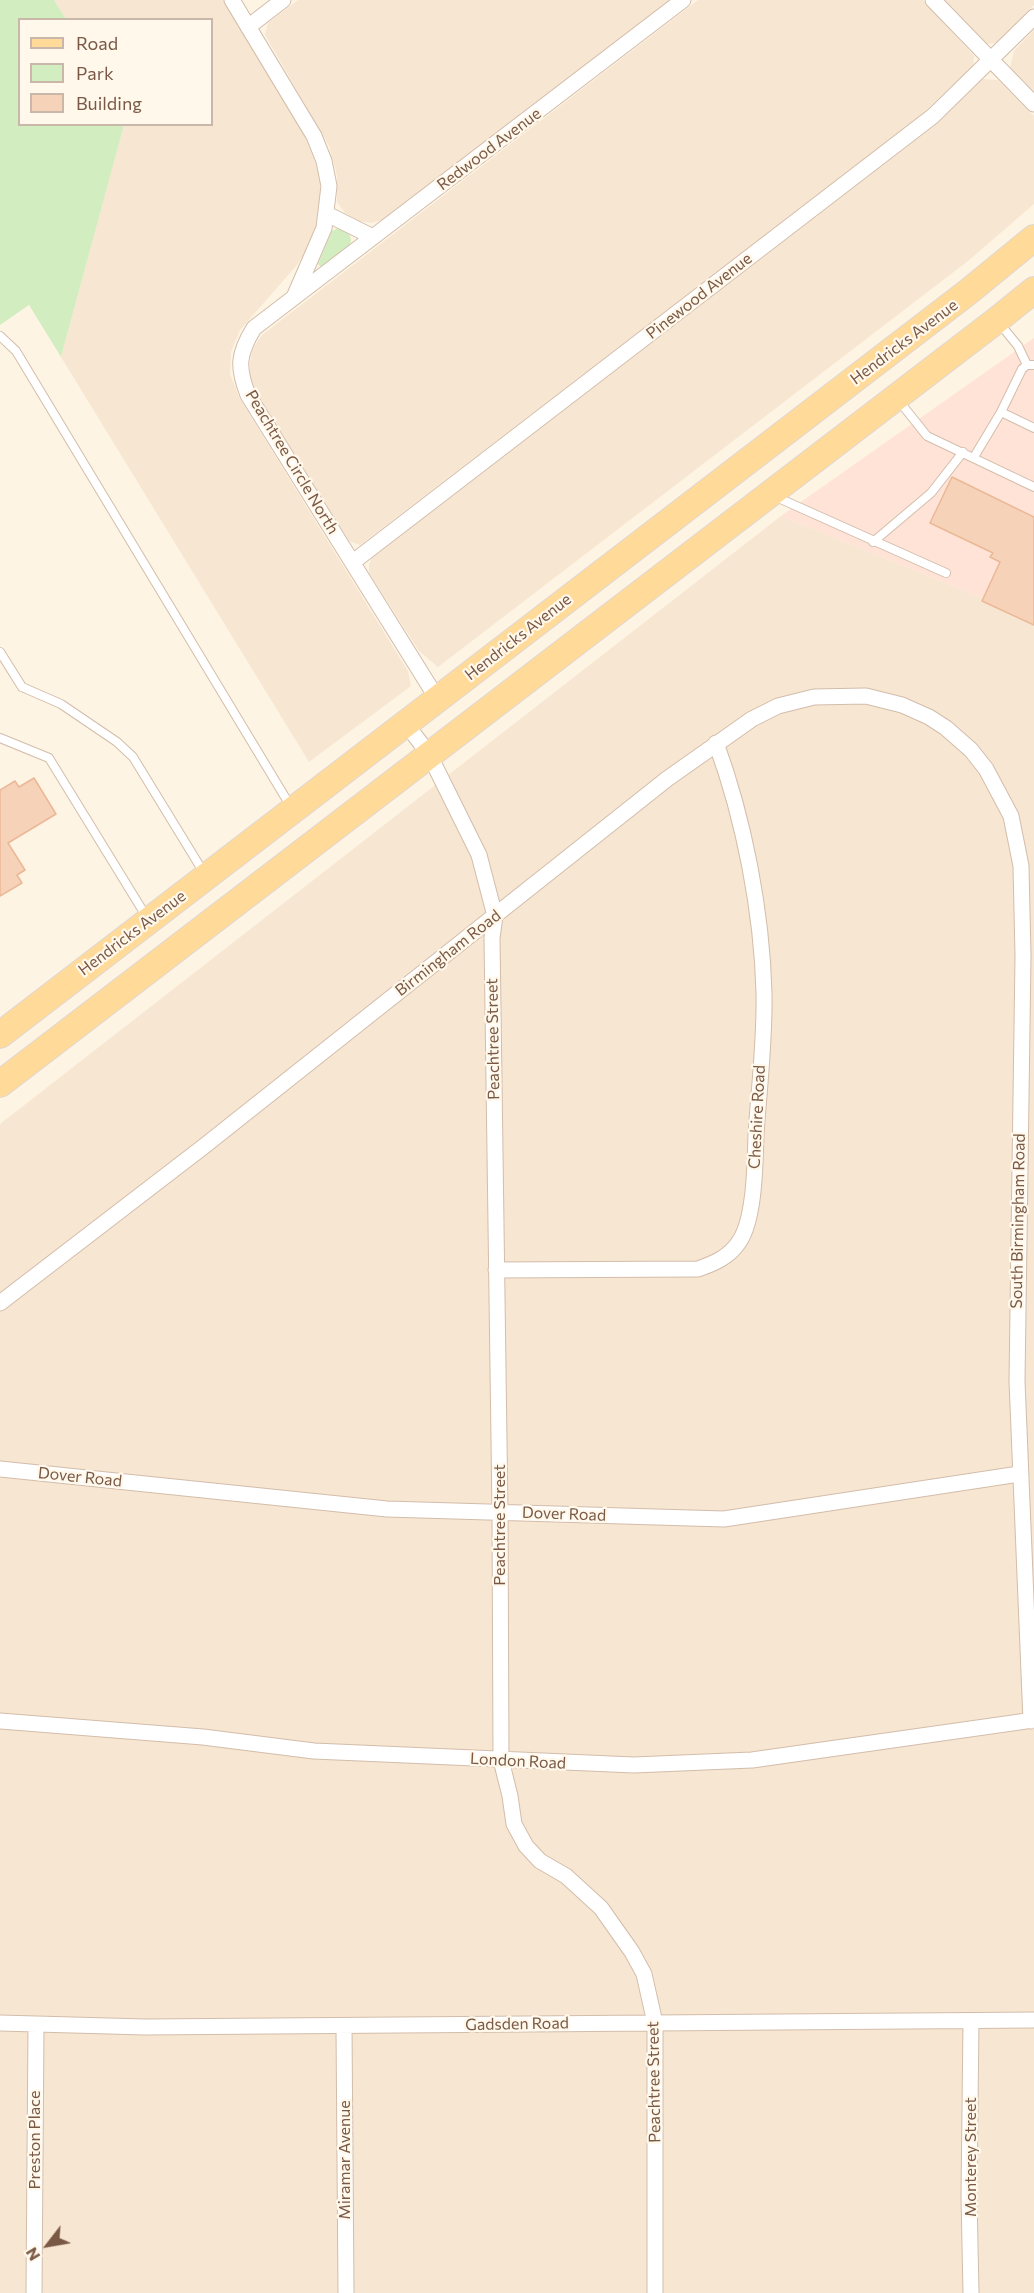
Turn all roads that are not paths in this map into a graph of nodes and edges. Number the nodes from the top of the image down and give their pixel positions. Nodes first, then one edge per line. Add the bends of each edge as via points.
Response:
1 (232, 0) edge
2 (283, 0) edge
3 (683, 0) edge
4 (933, 0) edge
5 (1034, 17) edge
6 (248, 27) junction
7 (990, 61) junction
8 (1034, 104) edge
9 (327, 214) junction
10 (373, 237) junction
11 (1034, 238) edge
12 (1034, 290) edge
13 (294, 298) junction
14 (997, 320) junction
15 (0, 336) edge
16 (1031, 365) edge
17 (896, 398) junction
18 (1001, 412) junction
19 (1034, 428) edge
20 (762, 449) junction
21 (963, 452) junction
22 (975, 458) junction
23 (778, 487) junction
24 (1034, 487) edge
25 (873, 542) junction
26 (353, 562) junction
27 (946, 573) dead end
28 (0, 652) edge
29 (438, 699) junction
30 (929, 717) joint
31 (406, 724) junction
32 (0, 738) edge
33 (716, 743) junction
34 (429, 754) junction
35 (294, 810) junction
36 (207, 877) junction
37 (231, 909) junction
38 (495, 916) junction
39 (148, 921) junction
40 (0, 1037) edge
41 (27, 1064) junction
42 (0, 1084) edge
43 (496, 1270) junction
44 (0, 1303) edge
45 (0, 1468) edge
46 (1019, 1474) junction
47 (500, 1512) junction
48 (1032, 1720) edge
49 (0, 1721) edge
50 (501, 1760) junction
51 (1034, 2020) edge
52 (971, 2021) junction
53 (0, 2023) edge
54 (655, 2023) junction
55 (36, 2024) junction
56 (344, 2026) junction
57 (34, 2293) edge
58 (346, 2293) edge
59 (655, 2293) edge
60 (971, 2293) edge

1 - 6 street, Peachtree Circle North
2 - 6 street
3 - 10 street, Redwood Avenue
4 - 7 street
5 - 7 street, Pinewood Avenue
6 - 9 street, Peachtree Circle North via 314,136 329,186
7 - 8 street
7 - 26 street, Pinewood Avenue via 933,116
9 - 10 street
9 - 13 street, Peachtree Circle North
10 - 13 street, Redwood Avenue
11 - 20 main road, Hendricks Avenue
12 - 14 main road
13 - 26 street, Peachtree Circle North via 254,328 244,344 241,375 248,395
14 - 16 lane
14 - 17 main road
15 - 35 lane via 16,351
16 - 18 lane via 1022,369
17 - 21 lane via 927,436
17 - 23 main road
18 - 19 lane
18 - 22 lane
20 - 23 main road
20 - 29 main road, Hendricks Avenue
21 - 22 lane
21 - 25 lane via 931,493
22 - 24 lane
23 - 25 lane
23 - 34 main road
25 - 27 lane
26 - 29 street, Peachtree Circle North
28 - 36 lane via 22,687 61,704 133,757
29 - 31 main road, Hendricks Avenue
30 - 33 street, Birmingham Road via 866,696 814,697 778,706
30 - 46 street, South Birmingham Road via 971,750 986,769 1011,816 1021,866
31 - 34 street, Peachtree Street
31 - 35 main road, Hendricks Avenue
32 - 39 lane via 49,758
33 - 38 street, Birmingham Road
33 - 43 street, Cheshire Road via 736,803 748,863 764,994 748,1222 740,1240 717,1262 698,1269
34 - 37 main road
34 - 38 street, Peachtree Street via 479,855
35 - 36 main road, Hendricks Avenue
36 - 37 main road
36 - 39 main road, Hendricks Avenue
37 - 41 main road
38 - 43 street, Peachtree Street via 492,938
38 - 44 street, Birmingham Road
39 - 40 main road, Hendricks Avenue
40 - 41 main road
41 - 42 main road
43 - 47 street, Peachtree Street
45 - 47 street, Dover Road via 387,1509
46 - 47 street, Dover Road via 724,1519
46 - 48 street, South Birmingham Road
47 - 50 street, Peachtree Street
48 - 50 street, London Road via 752,1760 634,1765
49 - 50 street, London Road via 203,1737 314,1751
50 - 54 street, Peachtree Street via 514,1824 526,1846 601,1908 644,1974
51 - 52 street, Gadsden Road
52 - 54 street, Gadsden Road
52 - 60 street, Monterey Street
53 - 55 street, Gadsden Road
54 - 56 street, Gadsden Road
54 - 59 street, Peachtree Street
55 - 56 street, Gadsden Road
55 - 57 street, Preston Place
56 - 58 street, Miramar Avenue

